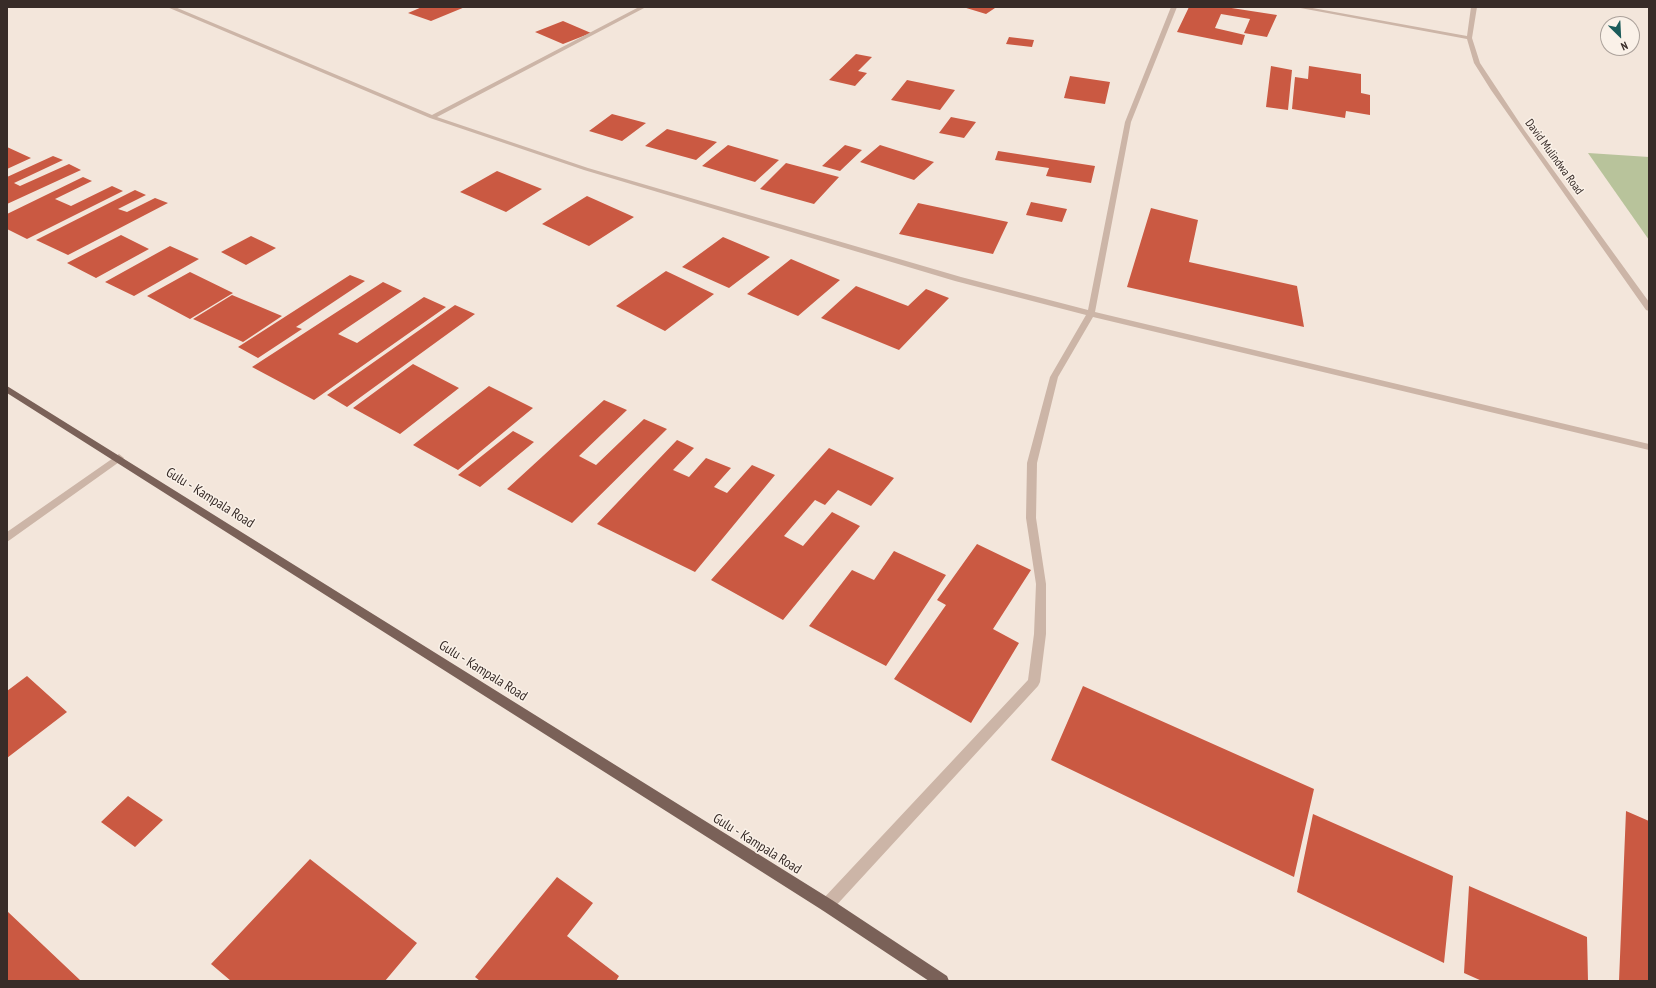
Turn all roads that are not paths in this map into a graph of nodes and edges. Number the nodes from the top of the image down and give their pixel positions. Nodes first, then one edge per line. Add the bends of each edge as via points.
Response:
1 (170, 7) edge
2 (643, 7) edge
3 (1174, 7) edge
4 (1298, 7) edge
5 (1474, 7) edge
6 (1469, 38) junction
7 (432, 117) junction
8 (1649, 308) edge
9 (1091, 314) junction
10 (7, 389) edge
11 (1649, 447) edge
12 (119, 458) junction
13 (7, 538) edge
14 (827, 905) junction
15 (942, 981) edge

1 - 7 street
2 - 7 street
3 - 9 street via 1128,122
4 - 6 street
5 - 6 street, David Mulindwa Road
6 - 8 street, David Mulindwa Road via 1477,63 1494,90
7 - 9 street via 594,171 958,279
9 - 11 street
9 - 14 street via 1054,377 1032,463 1031,518 1041,584 1040,634 1034,682
10 - 12 main road, Gulu - Kampala Road
12 - 13 street
12 - 14 main road, Gulu - Kampala Road
14 - 15 main road, Gulu - Kampala Road

